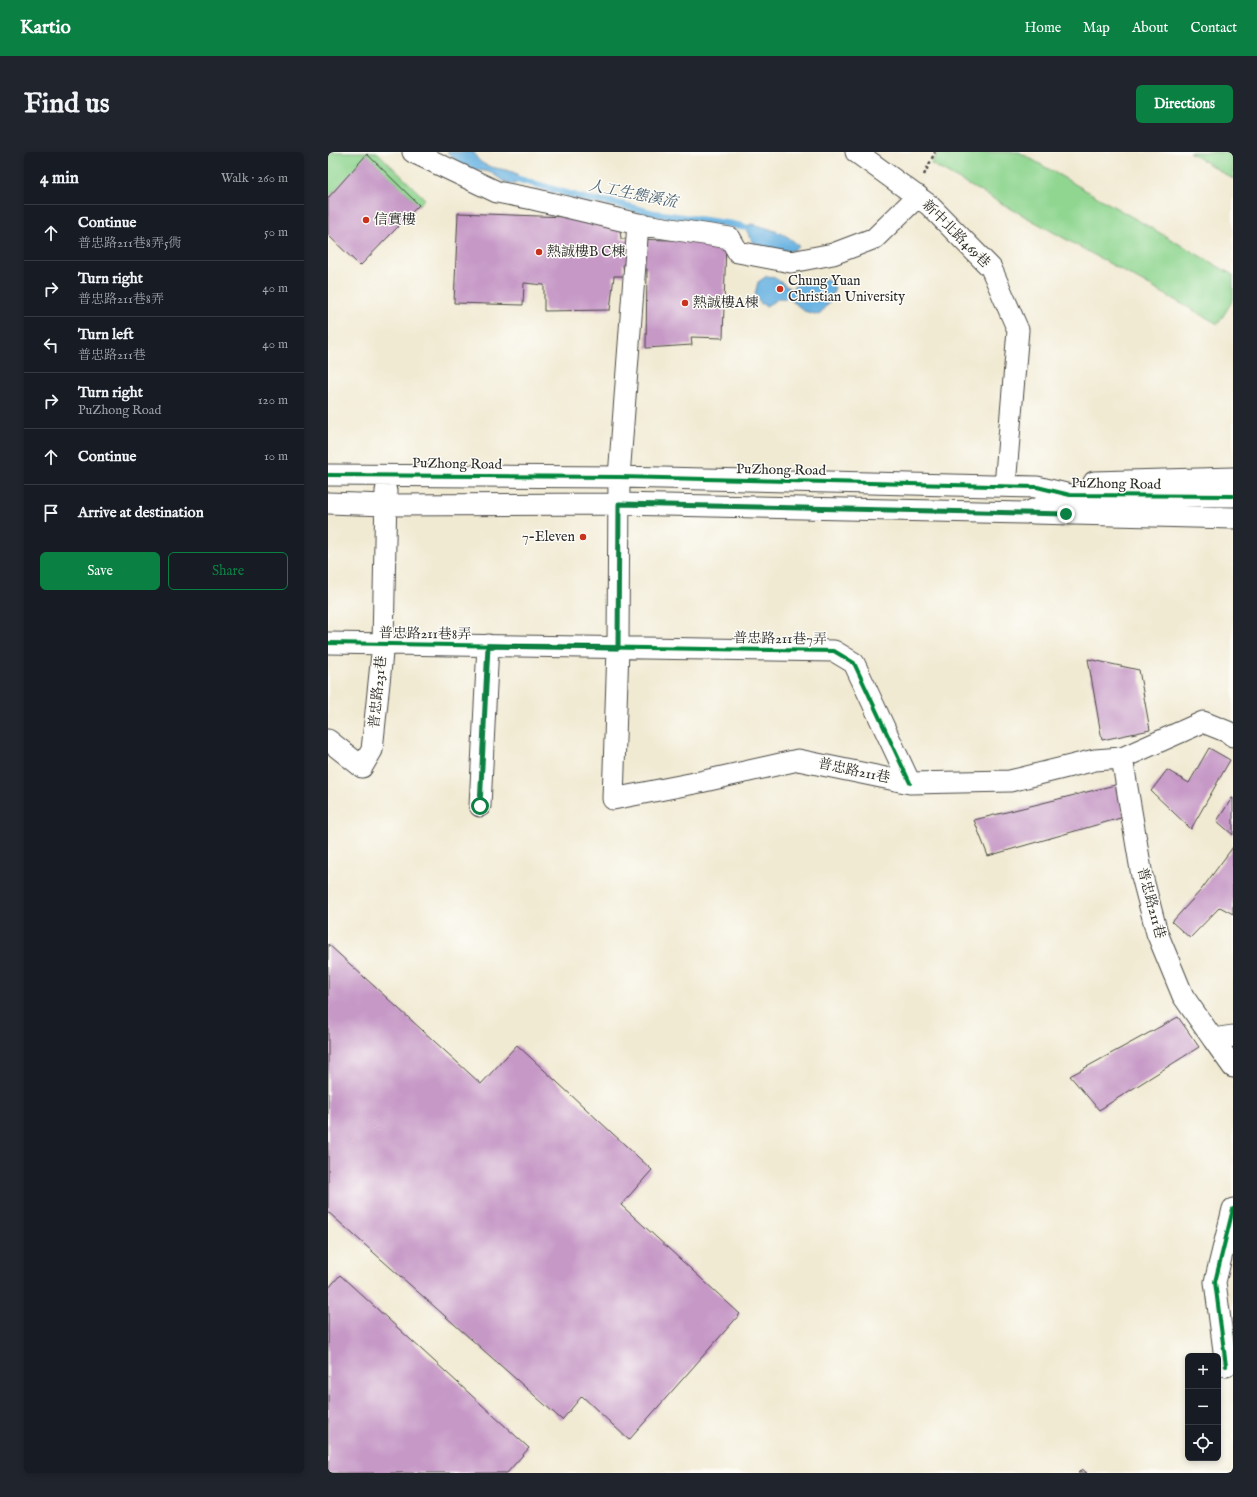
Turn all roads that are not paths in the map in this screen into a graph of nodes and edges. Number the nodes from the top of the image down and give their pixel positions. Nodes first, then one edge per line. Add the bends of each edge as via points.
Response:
1 (413, 152) edge
2 (856, 152) edge
3 (918, 196) junction
4 (638, 224) junction
5 (386, 474) junction
6 (328, 475) edge
7 (619, 477) junction
8 (1233, 478) edge
9 (1005, 486) junction
10 (1037, 487) junction
11 (1070, 495) junction
12 (1233, 496) edge
13 (328, 503) edge
14 (619, 504) junction
15 (386, 505) junction
16 (1026, 513) junction
17 (1233, 518) edge
18 (328, 643) edge
19 (383, 644) junction
20 (488, 646) junction
21 (618, 648) junction
22 (1233, 736) edge
23 (328, 740) edge
24 (1122, 758) junction
25 (910, 783) junction
26 (480, 806) dead end
27 (1223, 1037) edge
28 (1233, 1067) edge
29 (1233, 1209) edge
30 (1226, 1366) dead end

1 - 4 street via 497,192
2 - 3 street, 新中北路469巷
3 - 4 street via 875,238 833,254 791,262 738,252 730,238
3 - 9 street, 新中北路469巷 via 991,268 1018,330
4 - 7 street, 普忠路211巷
5 - 6 street, PuZhong Road
5 - 7 street, PuZhong Road
5 - 15 street, 普忠路231巷
7 - 9 street, PuZhong Road
7 - 14 street, 普忠路211巷
8 - 10 street via 1072,482
9 - 10 street, PuZhong Road
10 - 11 street, PuZhong Road
11 - 12 street, PuZhong Road
11 - 16 street, PuZhong Road
13 - 15 street, PuZhong Road
14 - 15 street, PuZhong Road
14 - 16 street, PuZhong Road
14 - 21 street, 普忠路211巷
15 - 19 street, 普忠路231巷
16 - 17 street
18 - 19 street, 普忠路211巷8弄
19 - 20 street, 普忠路211巷8弄
19 - 23 street, 普忠路231巷 via 372,750 362,768
20 - 21 street, 普忠路211巷8弄
20 - 26 street
21 - 25 street, 普忠路211巷7弄 via 834,651 854,663
21 - 25 street, 普忠路211巷 via 613,799 798,760
22 - 24 street via 1203,722
24 - 25 street, 普忠路211巷 via 1095,760 1010,781
24 - 27 street, 普忠路211巷 via 1142,876 1157,932 1183,996
27 - 28 street, 普忠路211巷
29 - 30 street via 1216,1282

